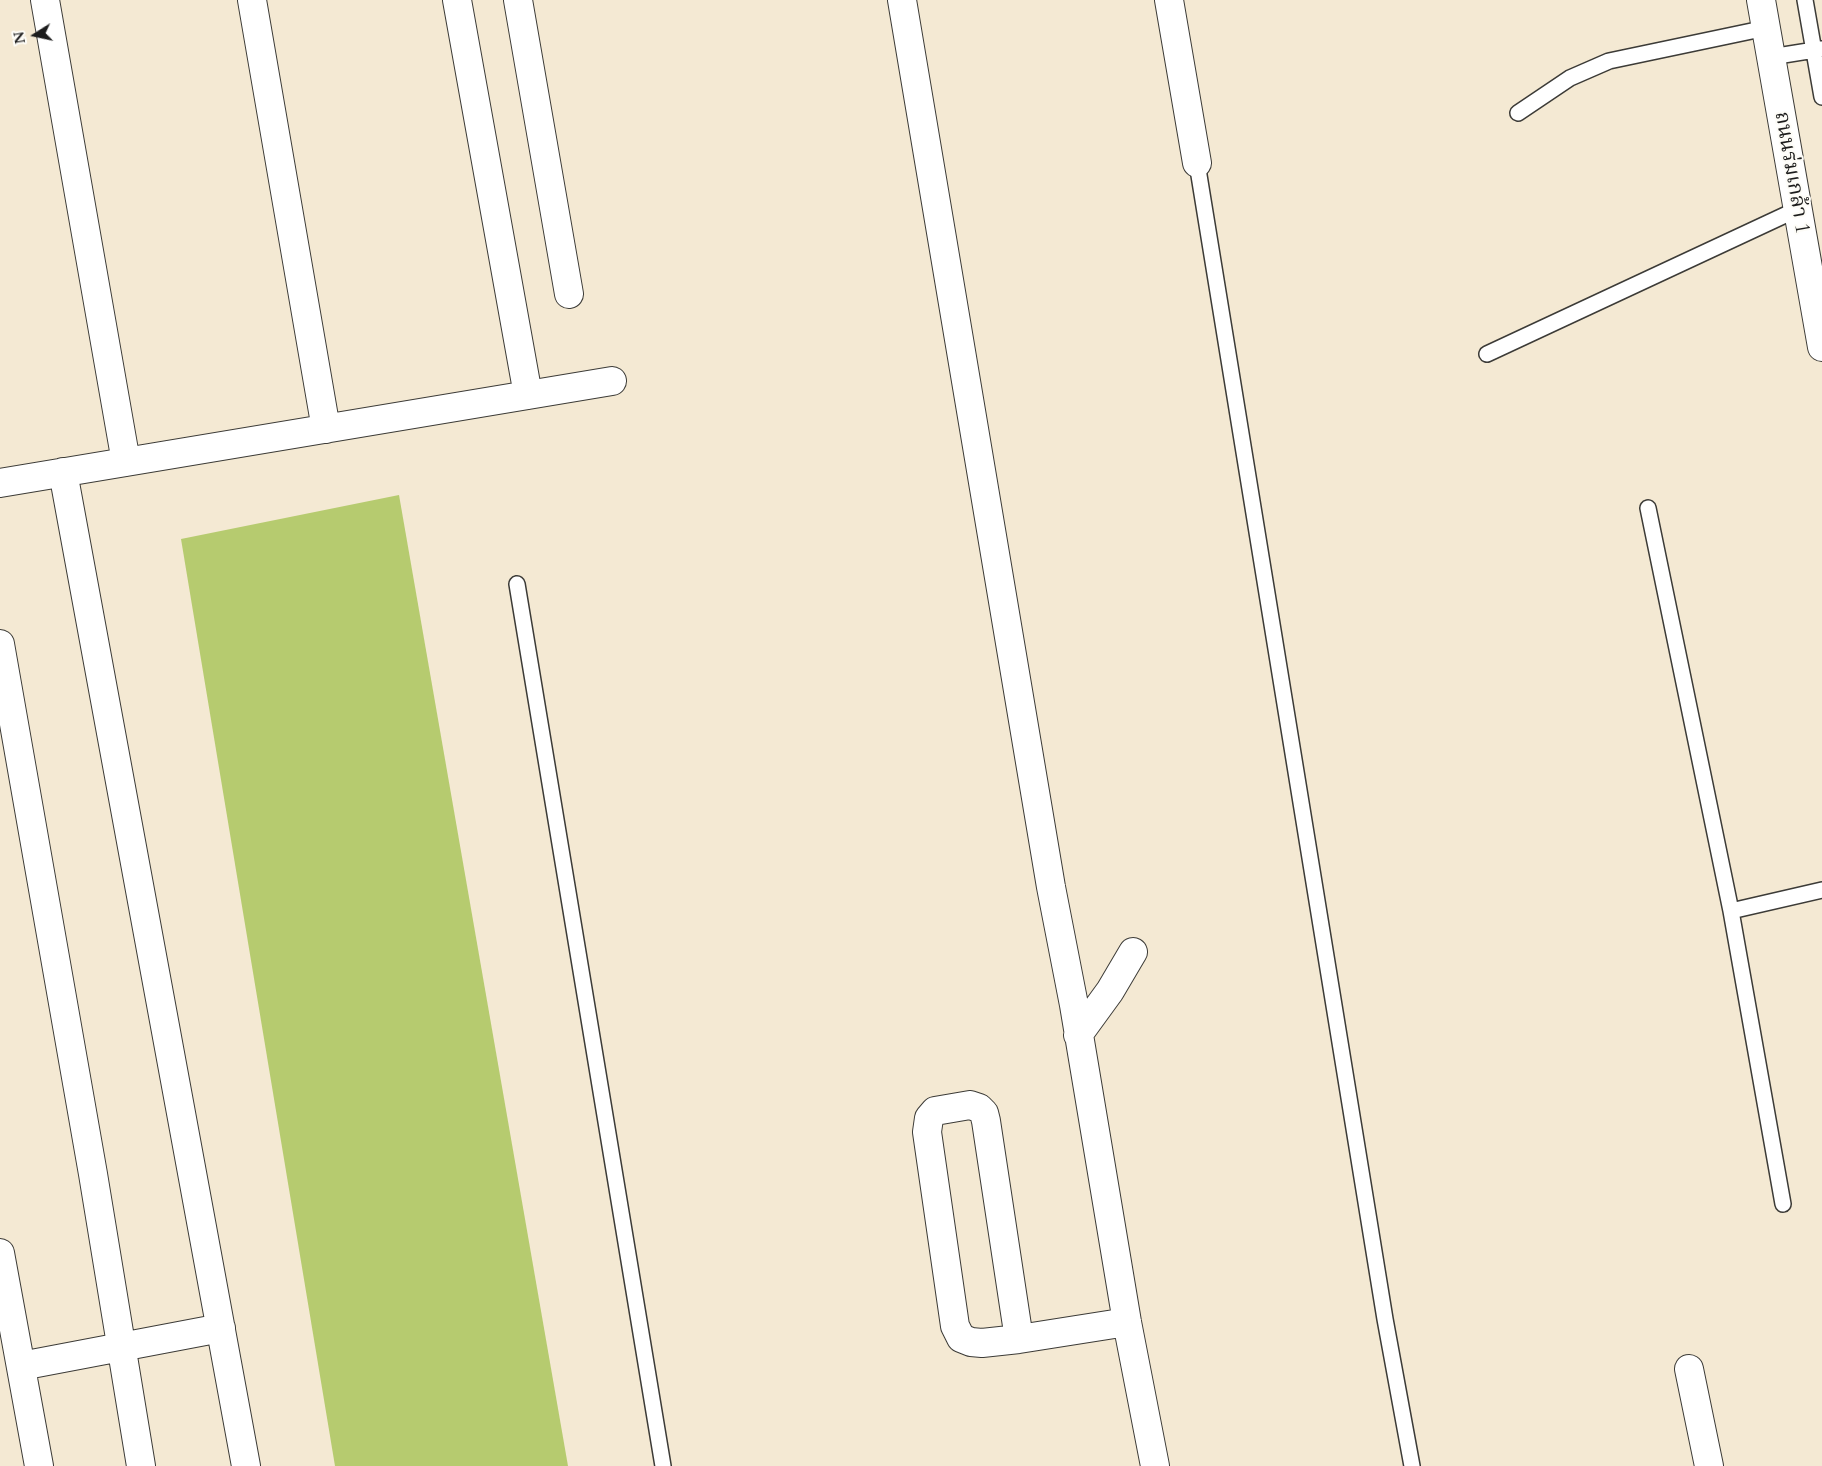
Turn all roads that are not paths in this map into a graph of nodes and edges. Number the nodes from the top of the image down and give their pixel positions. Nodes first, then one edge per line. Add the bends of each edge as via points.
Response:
1 (45, 0) edge
2 (252, 0) edge
3 (457, 0) edge
4 (518, 0) edge
5 (902, 0) edge
6 (1169, 0) edge
7 (1761, 0) edge
8 (1805, 0) edge
9 (1766, 28) junction
10 (1818, 49) edge
11 (1771, 57) junction
12 (1822, 97) edge
13 (1518, 113) dead end
14 (1197, 163) joint
15 (1798, 209) junction
16 (569, 294) dead end
17 (1822, 347) edge
18 (1487, 354) dead end
19 (612, 381) dead end
20 (528, 396) junction
21 (326, 428) junction
22 (126, 462) junction
23 (63, 472) junction
24 (0, 483) edge
25 (1648, 508) dead end
26 (517, 584) dead end
27 (0, 644) edge
28 (1822, 890) edge
29 (1731, 911) junction
30 (1133, 952) dead end
31 (1078, 1035) junction
32 (1783, 1204) dead end
33 (0, 1253) edge
34 (1127, 1322) junction
35 (220, 1328) junction
36 (1019, 1339) junction
37 (122, 1346) junction
38 (21, 1366) junction
39 (1689, 1369) dead end
40 (39, 1466) edge
41 (141, 1466) edge
42 (246, 1466) edge
43 (663, 1466) edge
44 (1155, 1466) edge
45 (1412, 1466) edge
46 (1709, 1466) edge

1 - 22 street
2 - 21 street
3 - 20 street
4 - 16 street
5 - 31 street
6 - 14 street
7 - 9 street, ถนนร่มเกล้า 1
8 - 10 lane
9 - 11 street, ถนนร่มเกล้า 1
9 - 13 lane via 1609,61 1570,78
10 - 11 lane
10 - 12 lane
11 - 15 street, ถนนร่มเกล้า 1
14 - 45 lane via 1385,1319
15 - 17 street, ถนนร่มเกล้า 1
15 - 18 lane
19 - 20 street
20 - 21 street
21 - 22 street
22 - 23 street
23 - 24 street
23 - 35 street
25 - 29 lane
26 - 43 lane
27 - 37 street
28 - 29 lane
29 - 32 lane
30 - 31 street
31 - 34 street
33 - 38 street
34 - 36 street
34 - 44 street
35 - 37 street
35 - 42 street
36 - 36 street via 971,1342 961,1338 955,1326 927,1132 929,1118 935,1112 970,1105 984,1113
37 - 38 street
37 - 41 street
38 - 40 street
39 - 46 street

